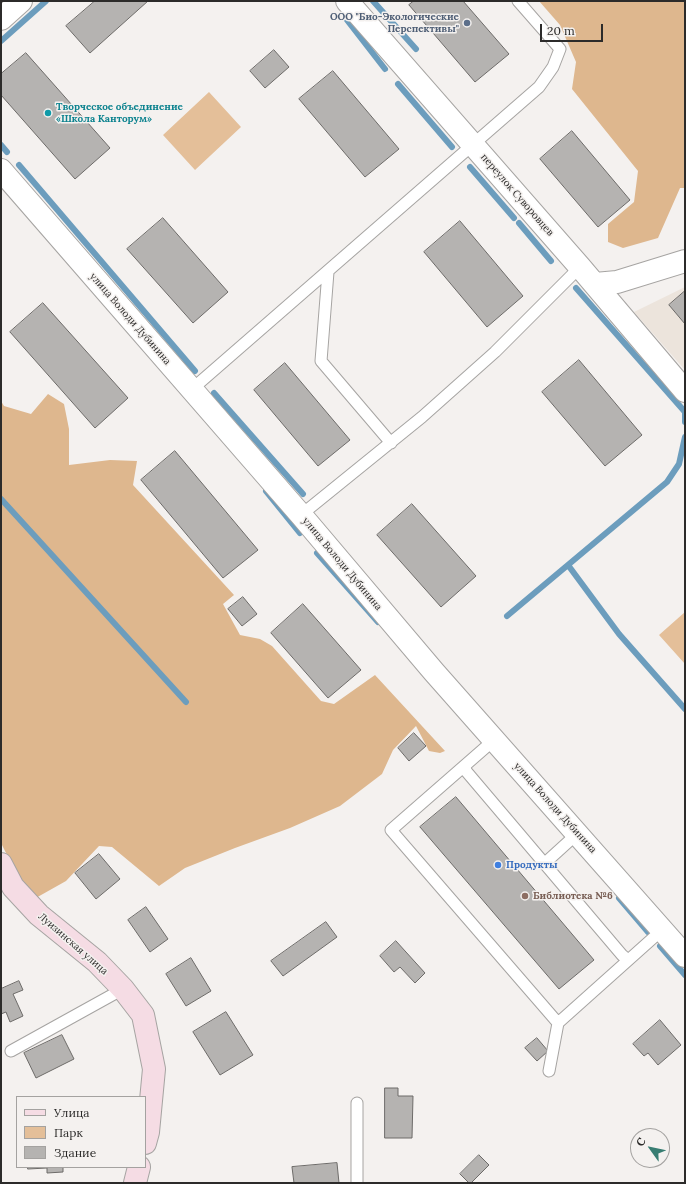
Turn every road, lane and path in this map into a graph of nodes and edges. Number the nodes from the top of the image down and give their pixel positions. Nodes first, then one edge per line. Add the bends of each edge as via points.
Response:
1 (21, 1) edge
2 (347, 1) edge
3 (518, 1) edge
4 (1, 19) edge
5 (473, 144) junction
6 (1, 170) edge
7 (685, 261) edge
8 (580, 267) junction
9 (328, 272) junction
10 (595, 284) junction
11 (191, 390) junction
12 (685, 391) edge
13 (391, 443) junction
14 (301, 515) junction
15 (494, 740) junction
16 (465, 766) junction
17 (578, 833) junction
18 (545, 863) junction
19 (1, 864) edge
20 (662, 930) junction
21 (685, 956) edge
22 (628, 960) junction
23 (123, 989) junction
24 (558, 1022) junction
25 (11, 1051) dead end
26 (549, 1071) dead end
27 (357, 1103) dead end
28 (146, 1139) edge
29 (139, 1168) edge
30 (135, 1183) edge
31 (356, 1183) edge

1 - 4 street
2 - 5 street, переулок Суворовцев
3 - 5 lane via 560,49 553,67 539,87
5 - 8 street, переулок Суворовцев
5 - 9 lane
6 - 11 street, улица Володи Дубинина
7 - 10 street via 617,282
8 - 10 street, переулок Суворовцев
8 - 13 lane via 495,352
9 - 11 lane
9 - 13 lane via 321,361
10 - 12 street, переулок Суворовцев
11 - 14 street, улица Володи Дубинина
13 - 14 lane
14 - 15 street, улица Володи Дубинина
15 - 16 lane
15 - 17 street, улица Володи Дубинина
16 - 18 lane via 466,771
16 - 24 lane via 391,830
17 - 18 lane
17 - 20 street, улица Володи Дубинина
18 - 22 lane
19 - 23 street, Луизинская улица via 13,887 39,915 97,962
20 - 21 street, улица Володи Дубинина
20 - 22 lane
22 - 24 lane
23 - 25 lane
23 - 28 street, Луизинская улица via 143,1015 154,1069
24 - 26 lane
27 - 31 lane
29 - 30 street

